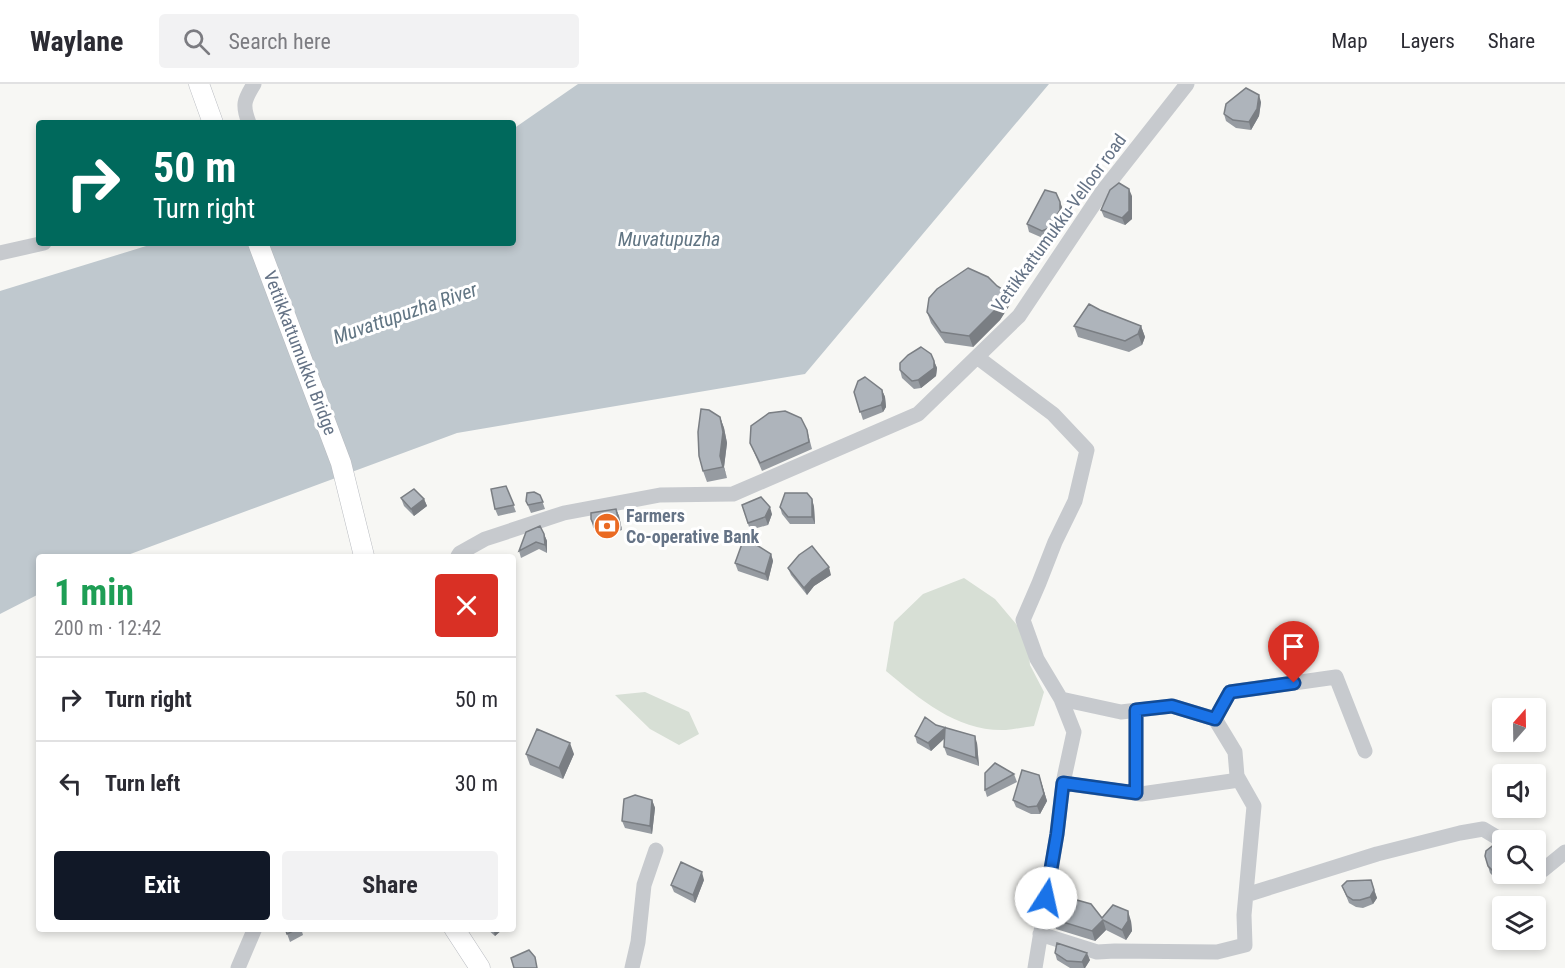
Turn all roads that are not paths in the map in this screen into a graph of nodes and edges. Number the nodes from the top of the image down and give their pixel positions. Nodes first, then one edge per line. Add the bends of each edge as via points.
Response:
1 (199, 84) edge
2 (254, 84) edge
3 (1187, 84) edge
4 (209, 114) edge
5 (248, 120) edge
6 (36, 245) edge
7 (259, 246) edge
8 (0, 253) edge
9 (977, 357) junction
10 (364, 554) edge
11 (459, 554) edge
12 (1061, 699) junction
13 (1136, 710) junction
14 (1215, 719) junction
15 (1365, 751) dead end
16 (1239, 780) junction
17 (1063, 783) junction
18 (1136, 793) junction
19 (1492, 834) edge
20 (657, 850) dead end
21 (1565, 852) edge
22 (1546, 868) edge
23 (1246, 895) junction
24 (253, 932) edge
25 (457, 932) edge
26 (1040, 934) junction
27 (238, 968) edge
28 (480, 968) edge
29 (632, 968) edge
30 (1035, 968) edge

1 - 4 main road
2 - 5 street via 244,104
3 - 9 street, Vettikkattumukku-Velloor road via 1102,192 1019,316
6 - 8 street
7 - 10 main road, Vettikkattumukku Bridge via 341,463
9 - 11 street, Vettikkattumukku-Velloor road via 918,414 733,494 660,495 564,513 485,539
9 - 12 street via 1053,414 1088,450 1075,501 1023,620 1037,659
12 - 13 street via 1121,712
12 - 17 street via 1074,732
13 - 14 street via 1172,706
13 - 18 street
14 - 15 street via 1230,692 1336,677
14 - 16 street via 1235,752
16 - 18 street
16 - 23 street via 1254,806
17 - 18 street
17 - 26 street
19 - 23 street via 1483,829 1460,833
20 - 29 street via 644,885
21 - 22 street
23 - 26 street via 1245,945 1217,952 1097,952
24 - 27 street
25 - 28 main road
26 - 30 street

